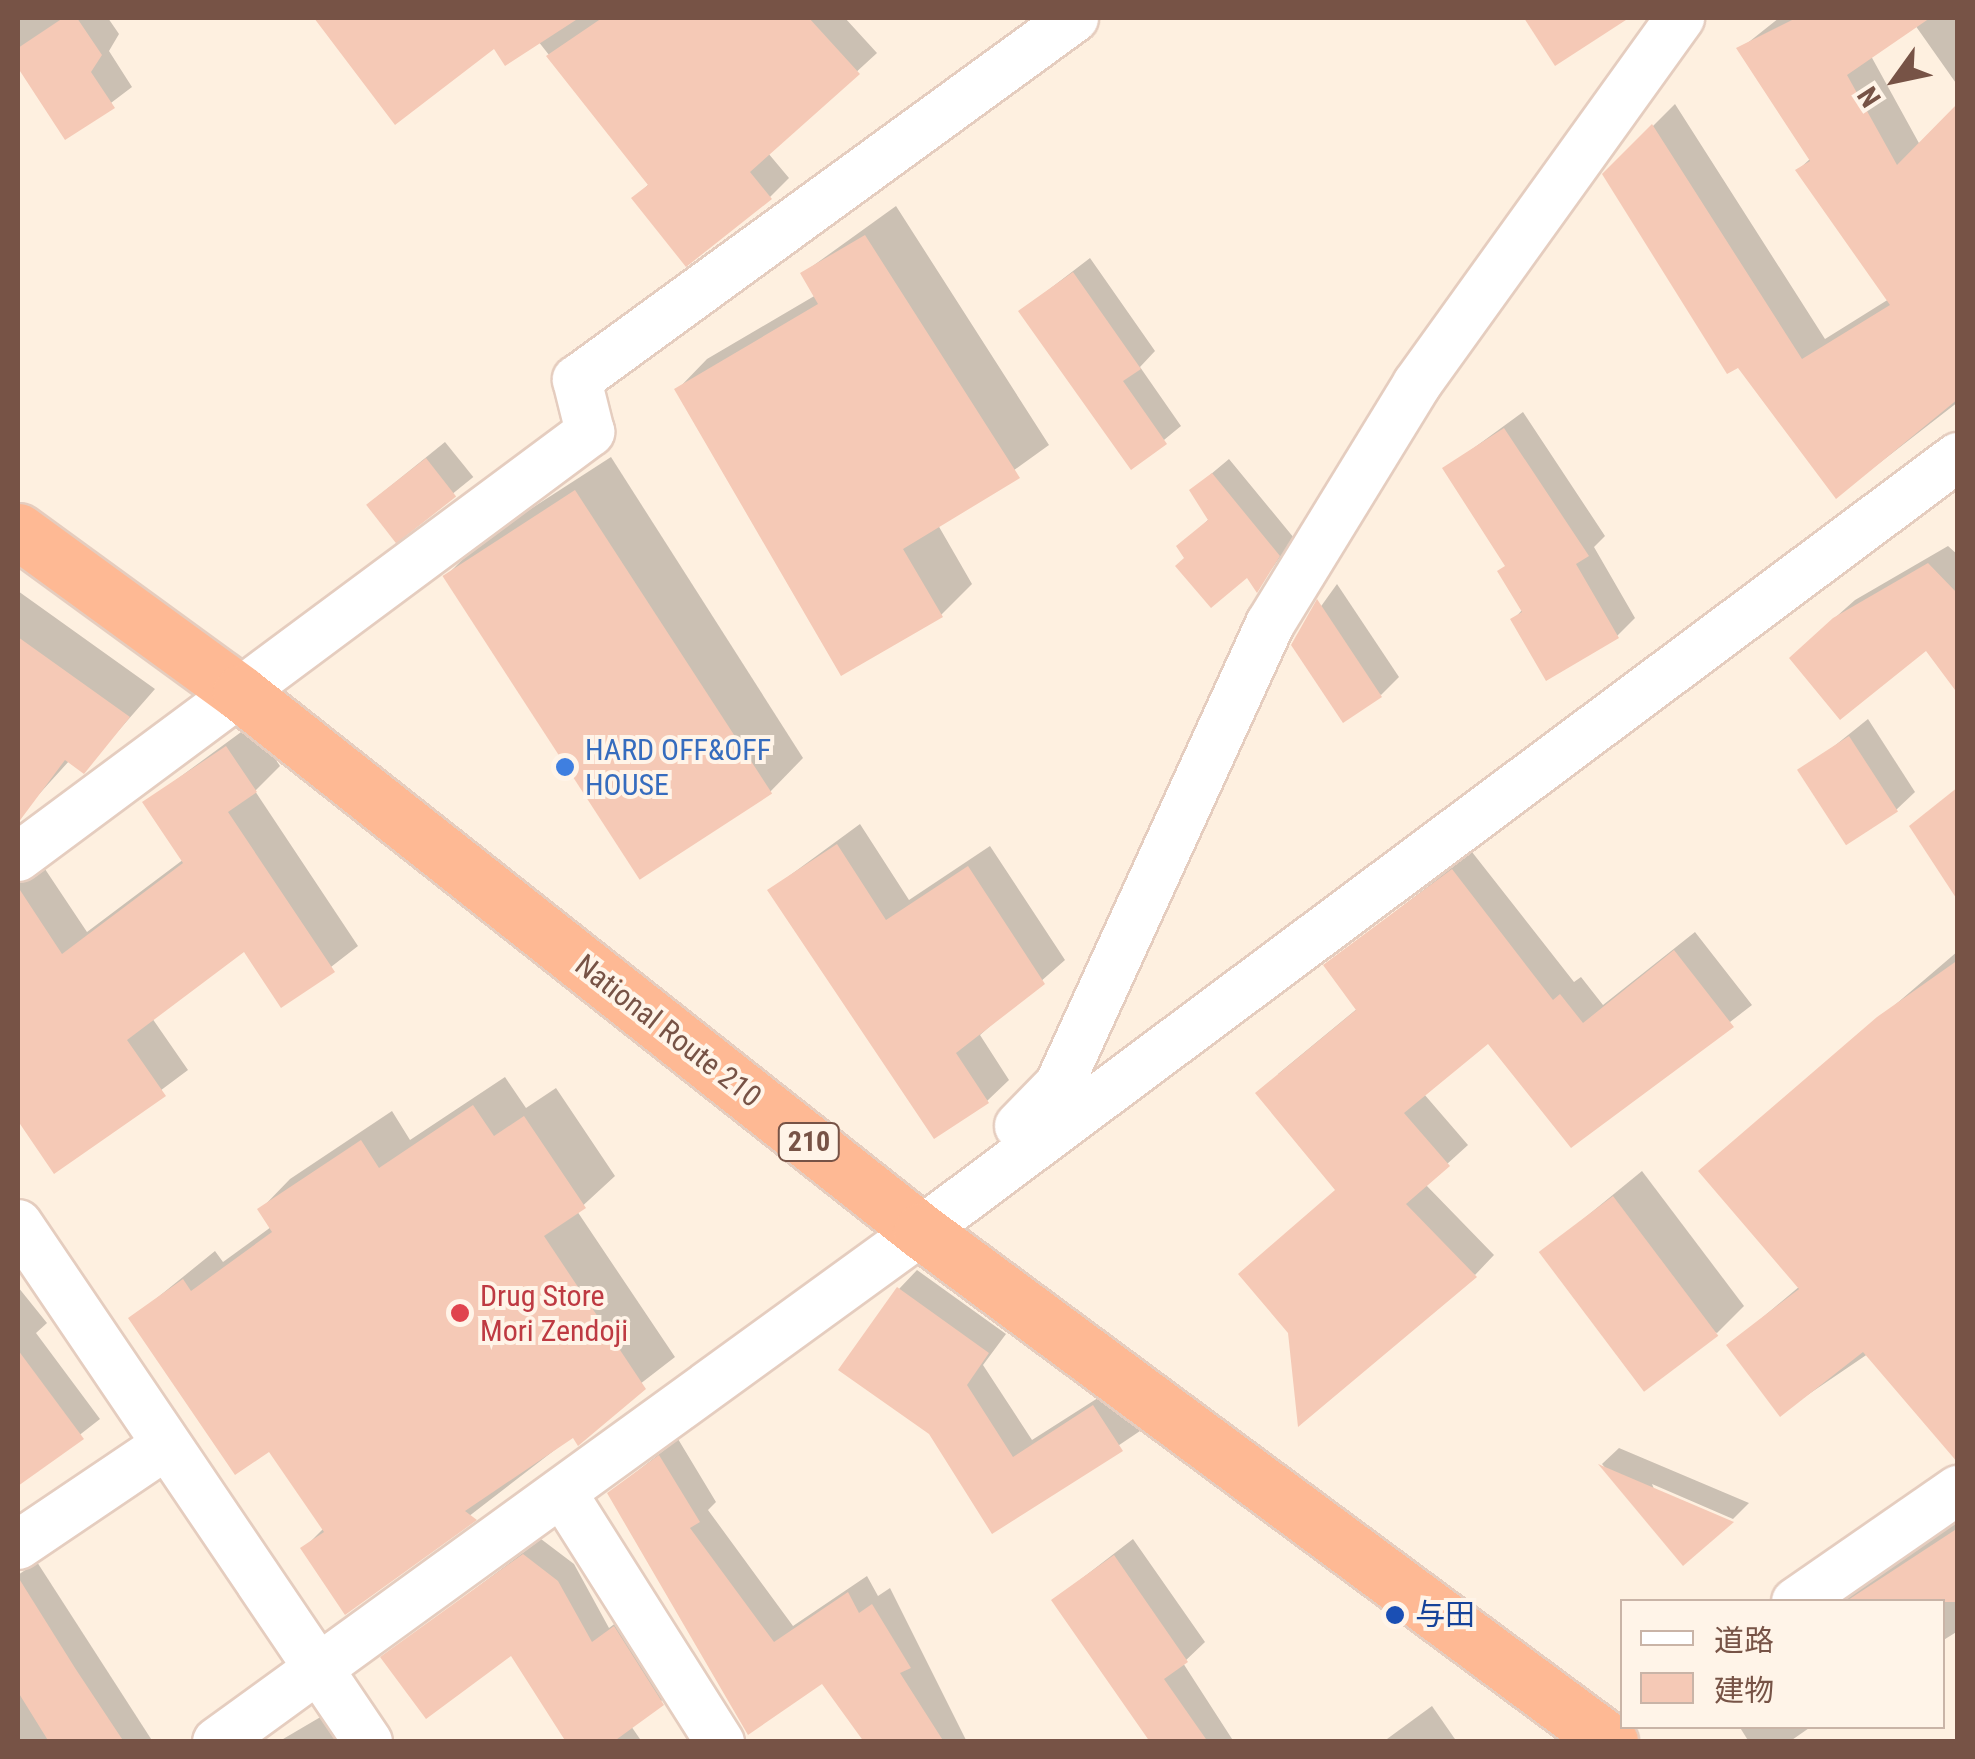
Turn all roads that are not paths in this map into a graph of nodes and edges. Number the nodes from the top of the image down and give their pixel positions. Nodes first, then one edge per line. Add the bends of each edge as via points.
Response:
1 (1074, 18) edge
2 (1680, 18) edge
3 (1958, 457) edge
4 (18, 530) edge
5 (240, 693) junction
6 (18, 857) edge
7 (18, 1224) edge
8 (921, 1230) junction
9 (166, 1445) junction
10 (1958, 1490) edge
11 (563, 1494) junction
12 (18, 1545) edge
13 (1800, 1599) edge
14 (323, 1670) junction
15 (1607, 1735) edge
16 (217, 1742) edge
17 (368, 1742) edge
18 (720, 1742) edge

1 - 5 street via 577,380 590,432
2 - 8 street via 1417,384 1270,624 1059,1085
3 - 8 street
4 - 5 highway, National Route 210 / 210
5 - 6 street
5 - 8 highway, National Route 210 / 210
7 - 9 street
8 - 11 street
8 - 15 highway, National Route 210 / 210
9 - 12 street
9 - 14 street
10 - 13 street
11 - 14 street
11 - 18 street
14 - 16 street
14 - 17 street

